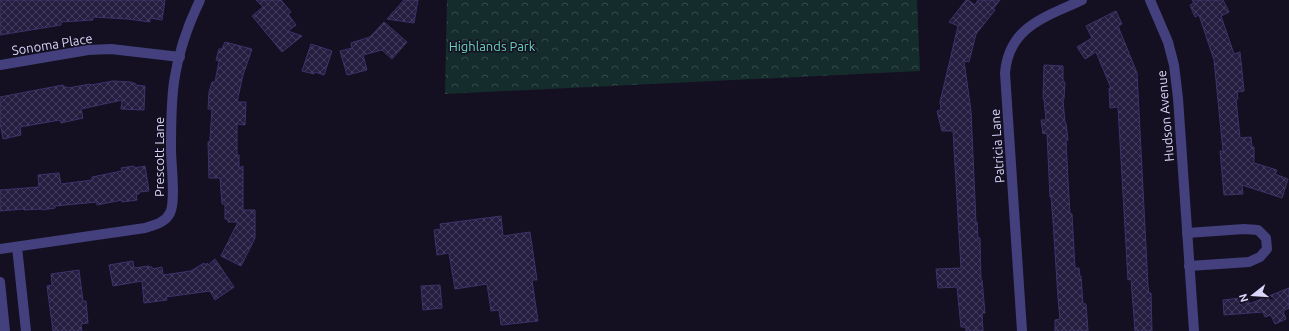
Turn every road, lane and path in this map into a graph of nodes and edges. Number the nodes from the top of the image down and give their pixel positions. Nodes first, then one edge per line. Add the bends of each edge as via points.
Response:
1 (200, 0) edge
2 (1082, 0) edge
3 (1150, 0) edge
4 (180, 57) junction
5 (0, 65) edge
6 (1187, 233) junction
7 (17, 247) junction
8 (0, 248) edge
9 (1189, 266) junction
10 (0, 282) edge
11 (5, 331) edge
12 (26, 331) edge
13 (1022, 331) edge
14 (1194, 331) edge

1 - 4 street, Prescott Lane via 186,33
2 - 13 street, Patricia Lane via 1034,23 1014,43 1006,61
3 - 6 street, Hudson Avenue via 1168,42 1174,65
4 - 5 street, Sonoma Place via 111,49 88,50
4 - 7 street, Prescott Lane via 174,80 172,104 173,202 166,220 145,228
6 - 9 street, Hudson Avenue
6 - 9 street via 1258,230 1266,238 1267,249 1260,257 1249,262
7 - 8 street, Prescott Lane
7 - 12 street
9 - 14 street, Hudson Avenue
10 - 11 street

